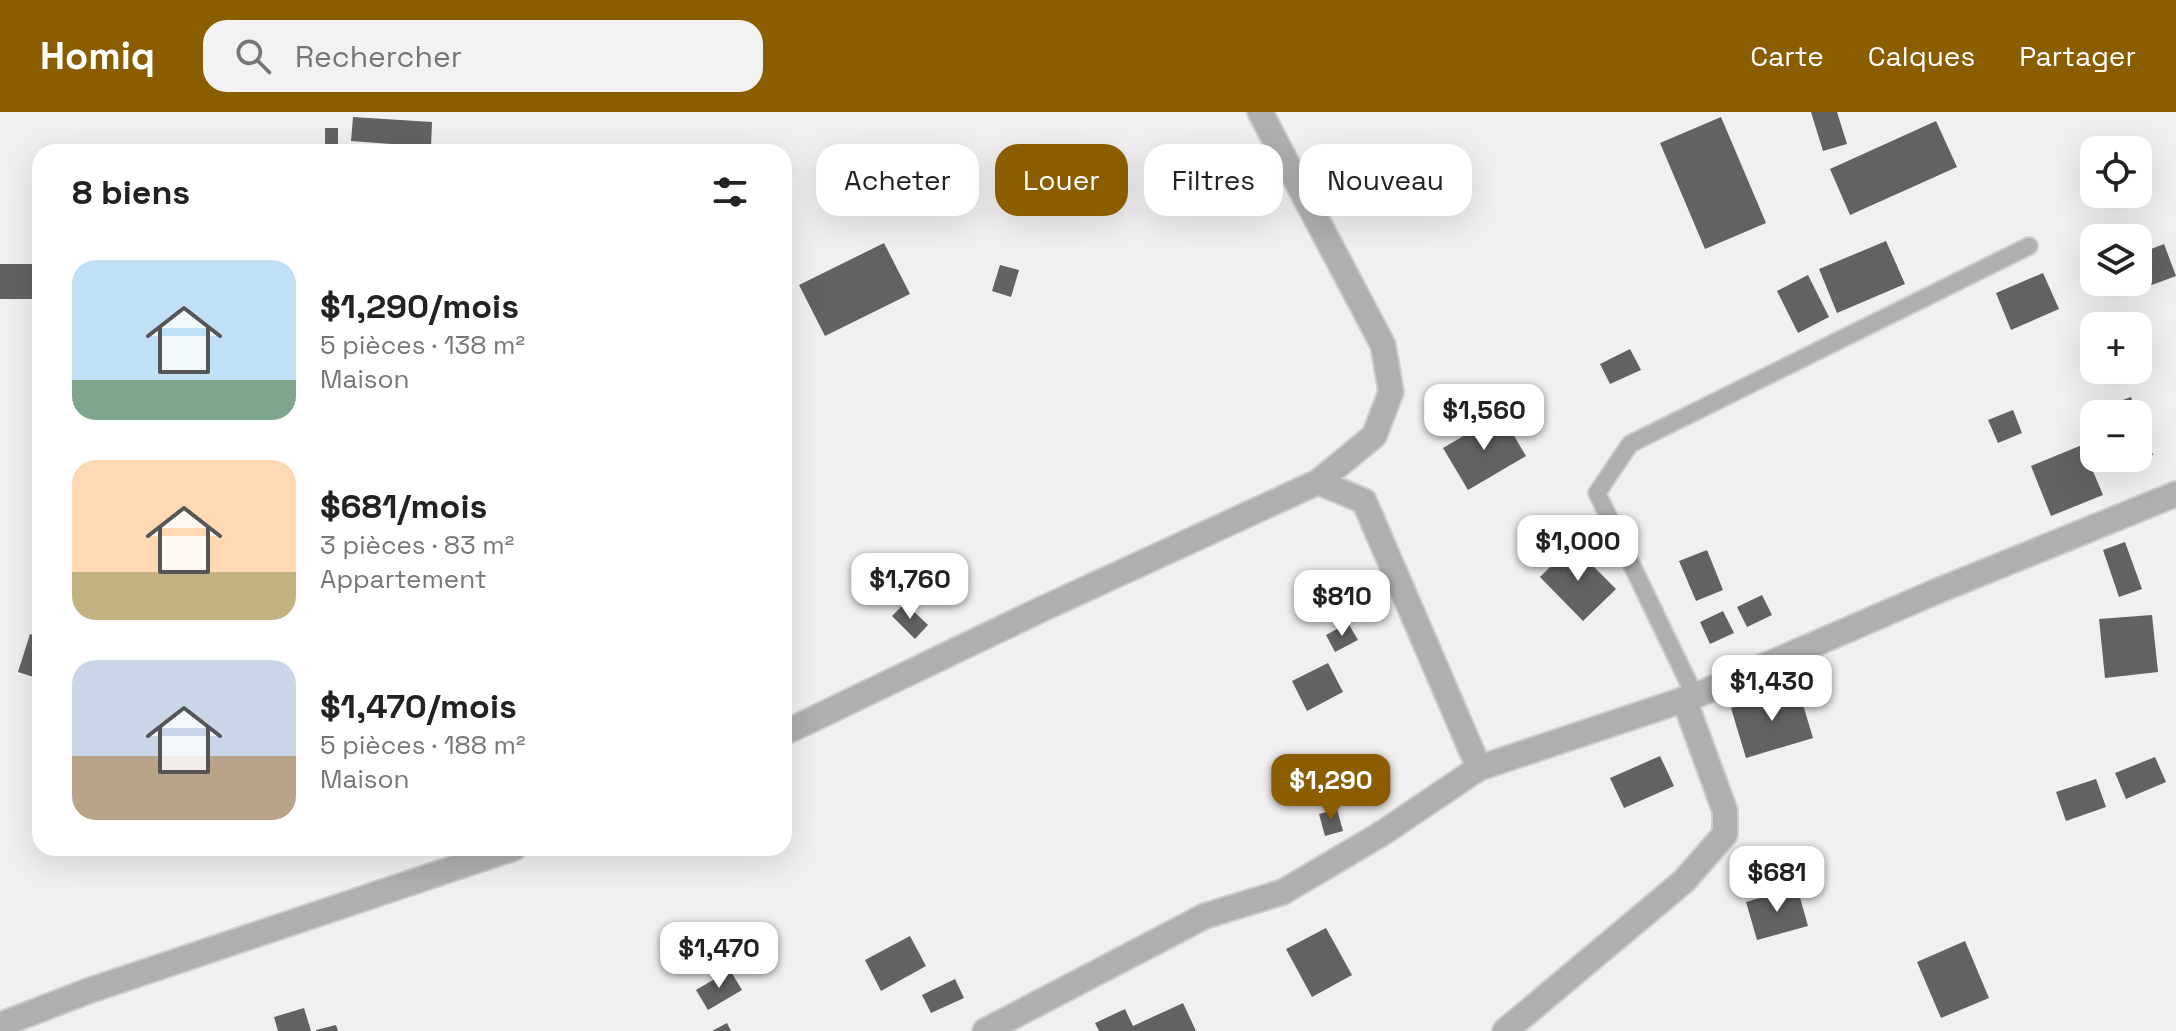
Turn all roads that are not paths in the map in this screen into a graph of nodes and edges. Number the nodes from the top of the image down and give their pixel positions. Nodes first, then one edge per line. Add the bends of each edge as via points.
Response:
1 (1260, 112) edge
2 (2029, 246) dead end
3 (1318, 482) junction
4 (2176, 494) edge
5 (1690, 698) junction
6 (792, 729) edge
7 (1479, 768) junction
8 (490, 856) edge
9 (0, 1025) edge
10 (985, 1031) edge
11 (1505, 1031) edge

1 - 3 street via 1383,345 1391,392 1374,436
2 - 5 lane via 1630,444 1597,493
3 - 6 street
3 - 7 street via 1364,501
4 - 5 street
5 - 7 street
5 - 11 street via 1725,811 1725,834 1684,881
7 - 10 street via 1283,892 1205,916
8 - 9 street

